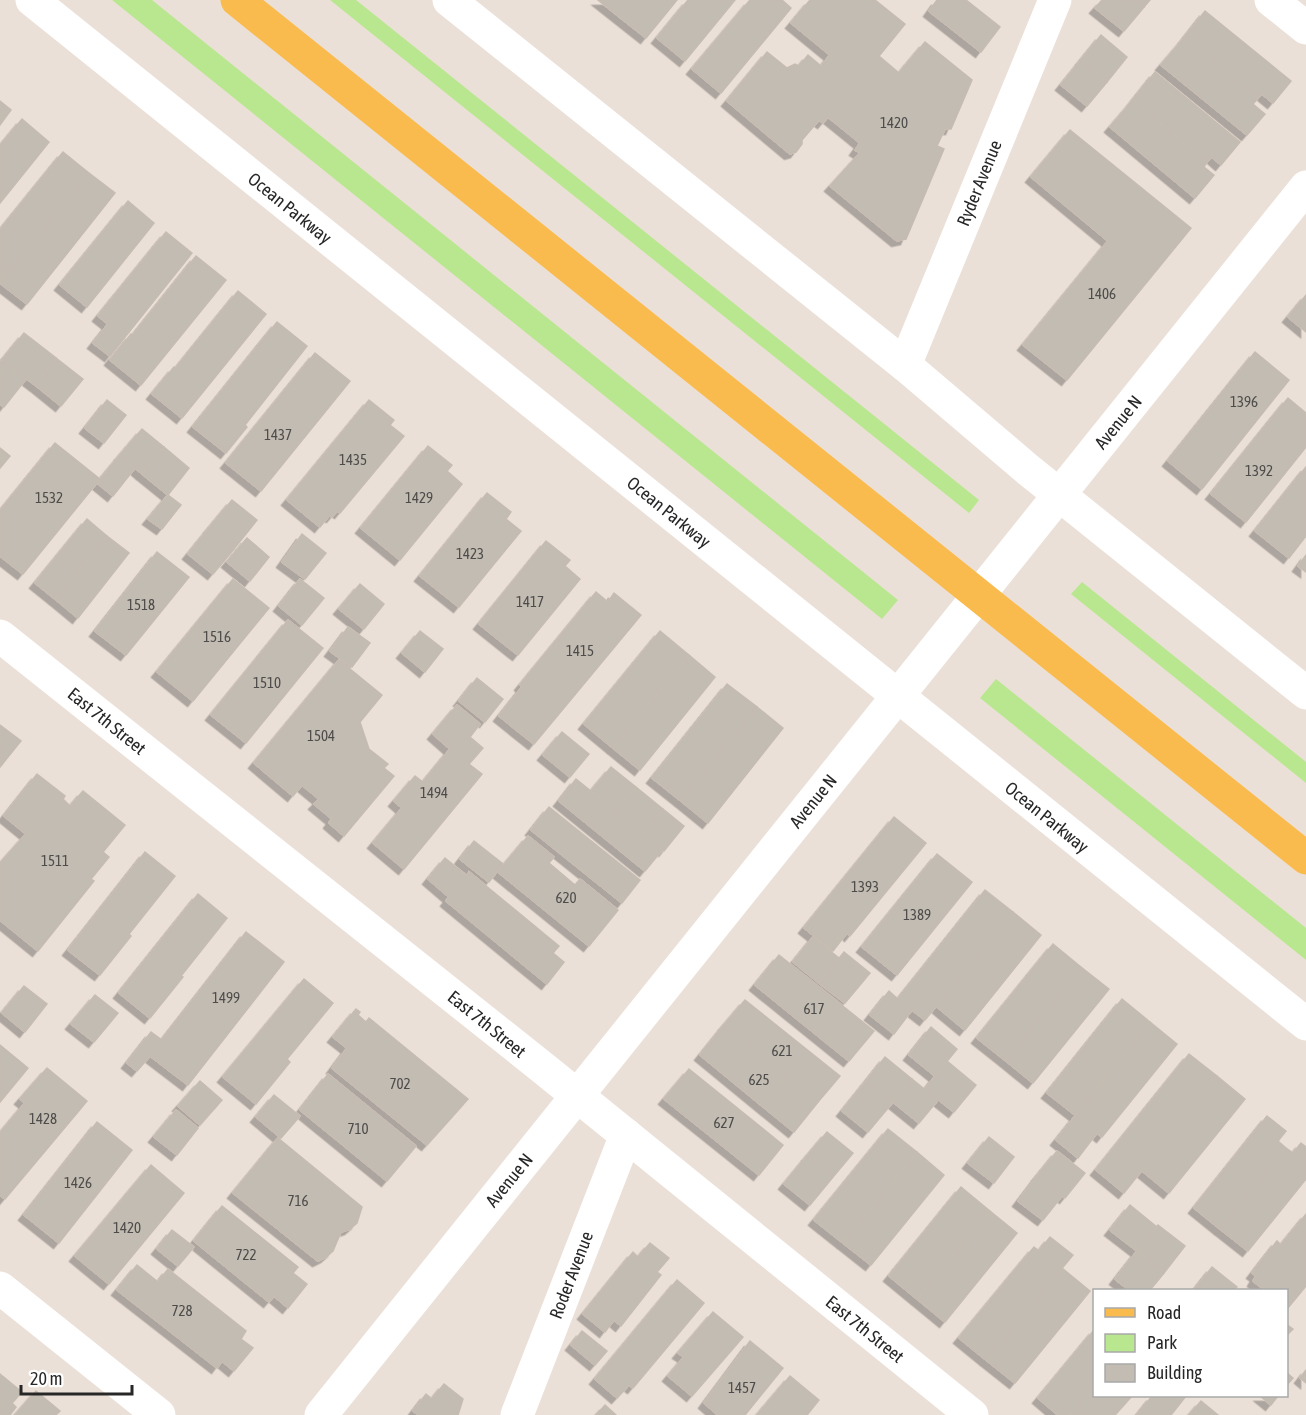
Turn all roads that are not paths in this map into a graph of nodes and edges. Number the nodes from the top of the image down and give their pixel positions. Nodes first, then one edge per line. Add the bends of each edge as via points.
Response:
1 (32, 0) edge
2 (237, 0) edge
3 (449, 0) edge
4 (1054, 0) edge
5 (1270, 0) edge
6 (1306, 28) edge
7 (1306, 187) edge
8 (904, 365) junction
9 (1060, 495) junction
10 (979, 596) junction
11 (0, 636) edge
12 (1306, 693) edge
13 (897, 696) junction
14 (1306, 858) edge
15 (1306, 1024) edge
16 (577, 1096) junction
17 (626, 1135) junction
18 (0, 1287) edge
19 (159, 1415) edge
20 (321, 1415) edge
21 (517, 1415) edge
22 (972, 1415) edge

1 - 13 street, Ocean Parkway
2 - 10 main road
3 - 8 street
4 - 8 street, Ryder Avenue
5 - 6 street
7 - 9 street, Avenue N
8 - 9 street
9 - 10 street, Avenue N
9 - 12 street
10 - 13 street, Avenue N
10 - 14 main road
11 - 16 street, East 7th Street
13 - 15 street, Ocean Parkway
13 - 16 street, Avenue N
16 - 17 street, East 7th Street
16 - 20 street, Avenue N
17 - 21 street, Roder Avenue
17 - 22 street, East 7th Street
18 - 19 street

